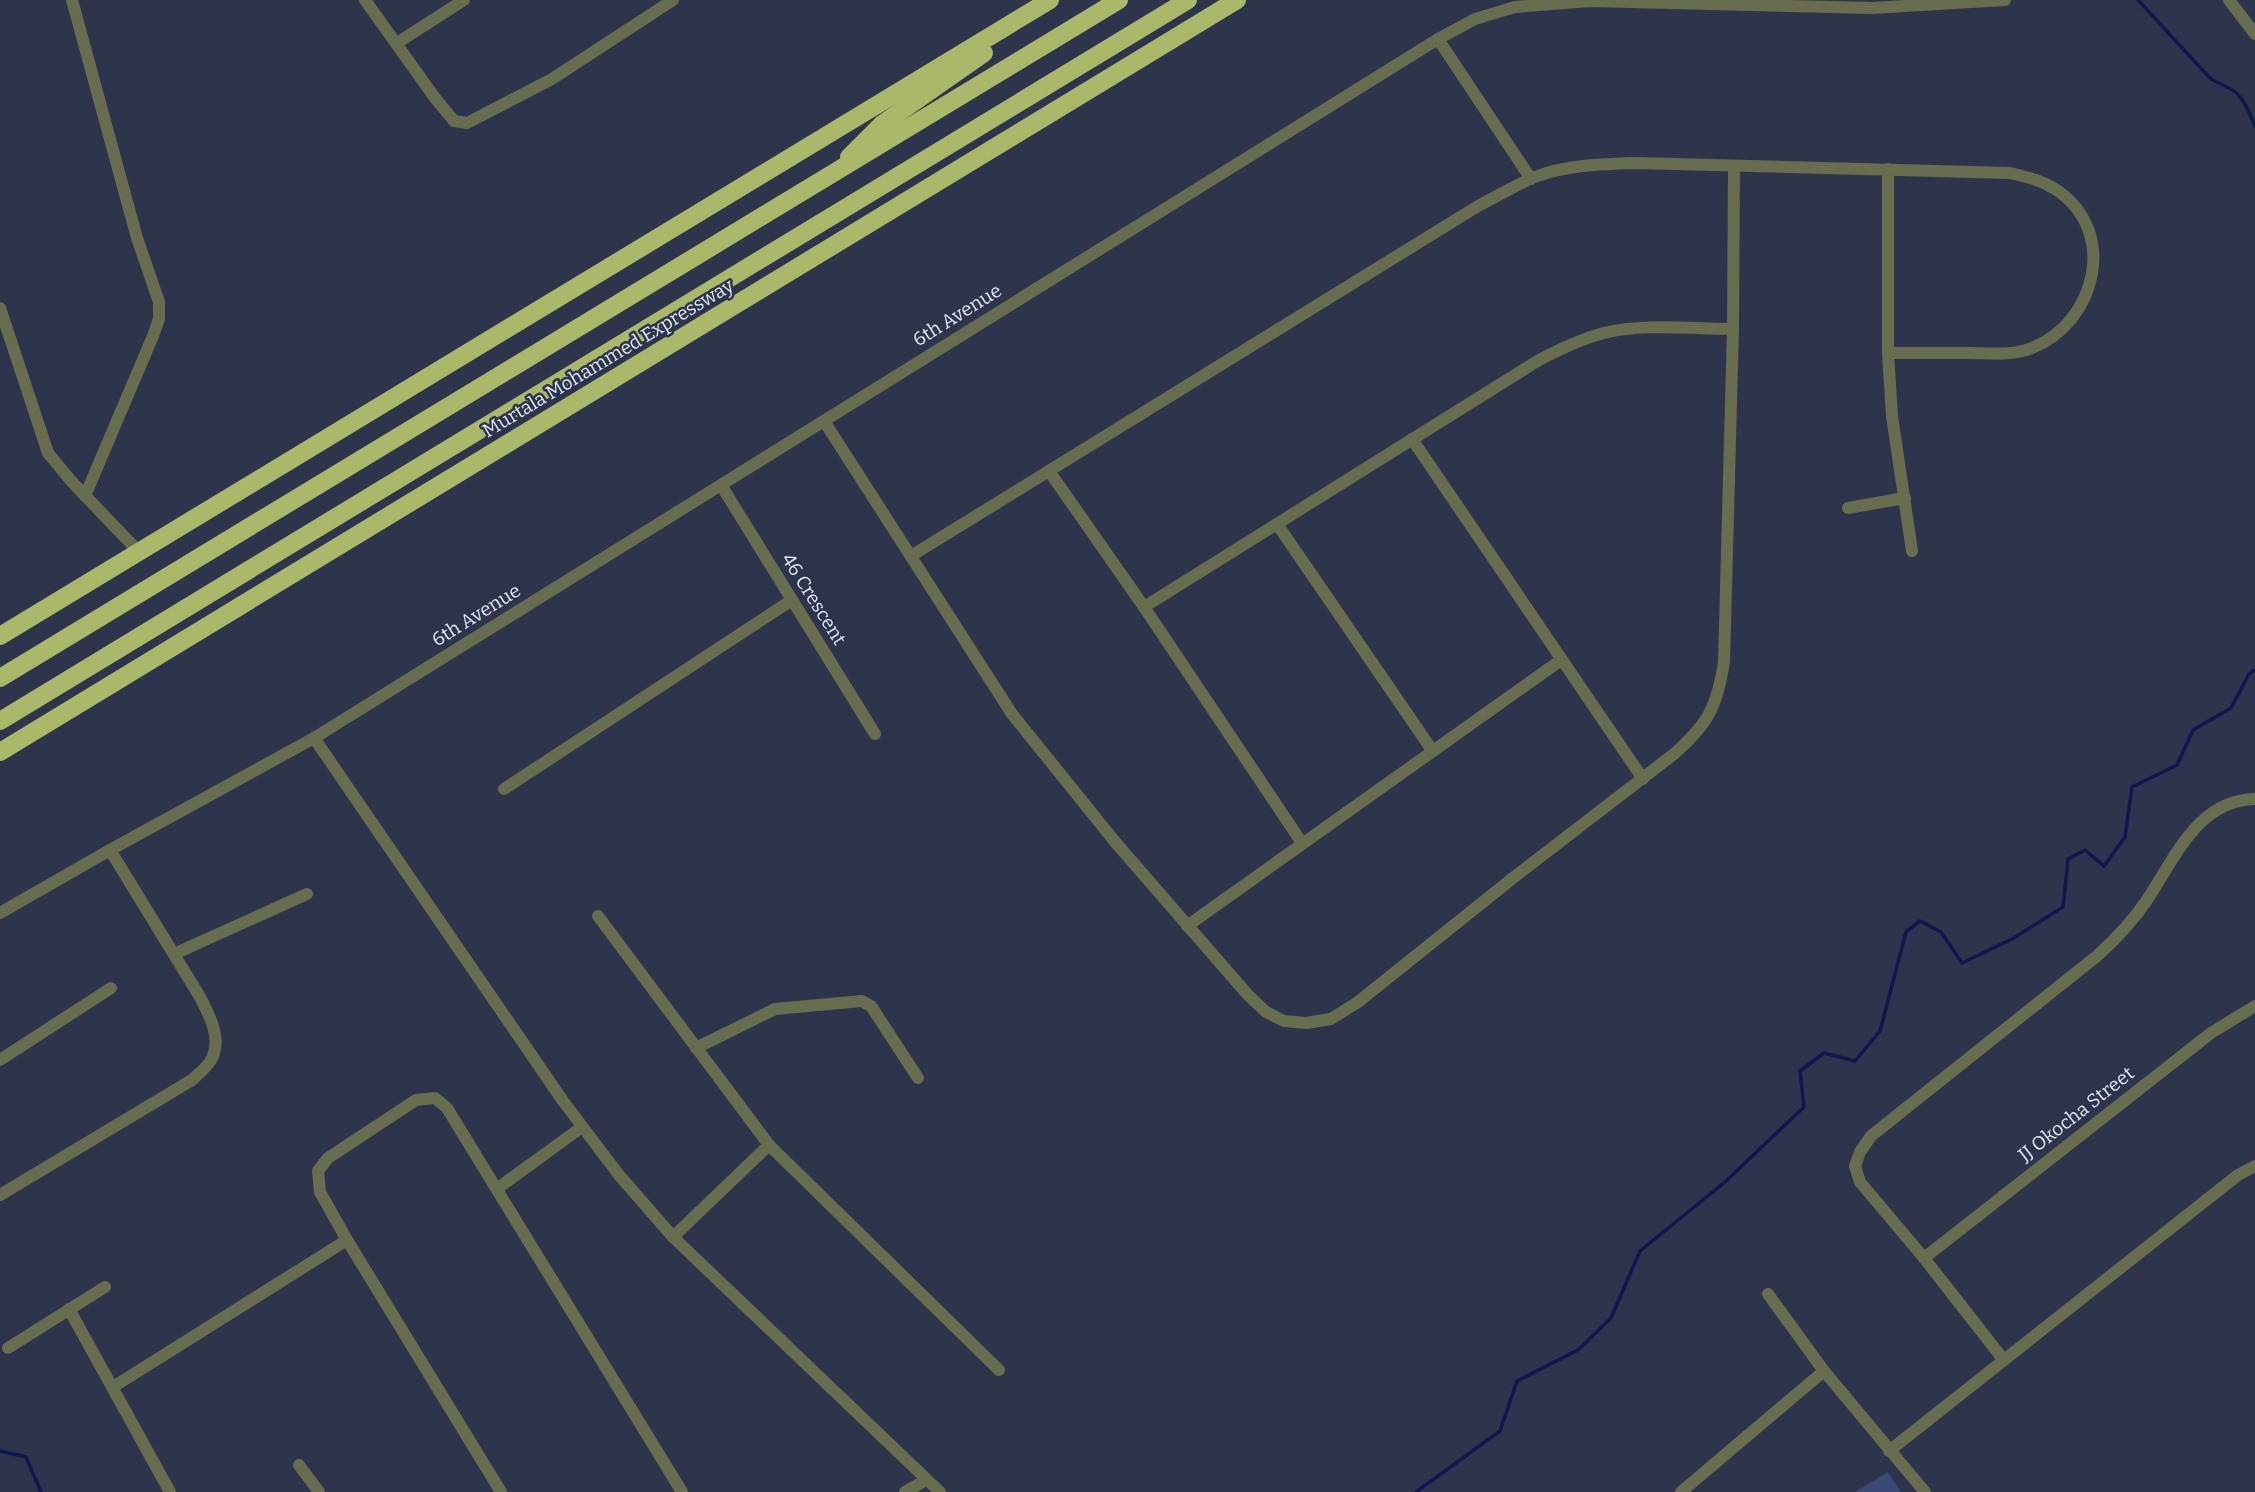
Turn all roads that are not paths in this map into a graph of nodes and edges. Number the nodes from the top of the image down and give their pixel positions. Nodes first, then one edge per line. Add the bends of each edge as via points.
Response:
1 (72, 0) edge
2 (365, 0) edge
3 (464, 0) edge
4 (673, 0) edge
5 (1119, 0) edge
6 (1188, 0) edge
7 (1237, 0) edge
8 (2006, 0) edge
9 (2229, 0) edge
10 (1591, 1) edge
11 (1046, 3) edge
12 (1872, 4) edge
13 (2255, 34) edge
14 (1438, 39) junction
15 (397, 43) junction
16 (1006, 141) junction
17 (1734, 166) junction
18 (1888, 169) junction
19 (900, 175) junction
20 (830, 176) junction
21 (1531, 179) junction
22 (0, 308) edge
23 (1733, 329) junction
24 (1888, 353) junction
25 (824, 421) junction
26 (1412, 439) junction
27 (1049, 471) junction
28 (721, 485) junction
29 (85, 496) junction
30 (1905, 498) junction
31 (1848, 508) dead end
32 (1277, 523) junction
33 (1912, 551) dead end
34 (139, 552) junction
35 (911, 556) junction
36 (792, 600) junction
37 (1144, 607) junction
38 (0, 636) edge
39 (1562, 660) junction
40 (0, 678) edge
41 (0, 720) edge
42 (875, 734) dead end
43 (314, 738) junction
44 (1432, 750) junction
45 (0, 752) edge
46 (1643, 779) junction
47 (503, 789) dead end
48 (2255, 799) edge
49 (1302, 843) junction
50 (110, 850) junction
51 (307, 894) dead end
52 (0, 913) edge
53 (598, 916) dead end
54 (1186, 926) junction
55 (174, 954) junction
56 (111, 988) dead end
57 (2255, 1006) edge
58 (696, 1048) junction
59 (0, 1060) edge
60 (918, 1078) dead end
61 (582, 1127) junction
62 (769, 1145) junction
63 (2255, 1166) edge
64 (498, 1188) junction
65 (0, 1195) edge
66 (673, 1237) junction
67 (347, 1240) junction
68 (1924, 1258) junction
69 (105, 1287) dead end
70 (1768, 1294) dead end
71 (69, 1309) junction
72 (8, 1348) dead end
73 (2003, 1359) junction
74 (999, 1370) dead end
75 (1824, 1371) junction
76 (113, 1387) junction
77 (1889, 1451) junction
78 (299, 1465) dead end
79 (926, 1480) junction
80 (170, 1492) edge
81 (319, 1492) edge
82 (501, 1492) edge
83 (682, 1492) edge
84 (905, 1492) edge
85 (940, 1492) edge
86 (1681, 1492) edge
87 (1925, 1492) edge

1 - 29 street via 159,302 153,336
2 - 15 street
3 - 15 street
4 - 15 street via 552,79 467,122 454,121
5 - 20 highway
6 - 19 highway, Murtala Mohammed Expressway
7 - 16 highway, Murtala Mohammed Expressway
8 - 12 street, 6th Avenue
9 - 13 street
10 - 12 street, 6th Avenue
10 - 14 street, 6th Avenue via 1515,7 1475,19
11 - 20 highway via 881,125
11 - 34 highway
14 - 21 street
14 - 25 street, 6th Avenue
16 - 19 highway
16 - 45 highway, Murtala Mohammed Expressway
17 - 18 street
17 - 21 street via 1589,164
17 - 23 street
18 - 24 street
18 - 24 street via 2010,173 2033,178 2075,207 2092,246 2093,271 2087,295 2073,319 2055,337 2030,349
19 - 41 highway, Murtala Mohammed Expressway
20 - 40 highway
21 - 27 street via 1478,206
22 - 29 street via 48,453
23 - 26 street via 1633,328 1572,343
23 - 46 street via 1720,687 1712,712 1698,733
24 - 30 street
25 - 28 street, 6th Avenue
25 - 35 street
26 - 32 street
26 - 39 street
27 - 35 street
27 - 37 street
28 - 36 street, 46 Crescent
28 - 43 street, 6th Avenue
29 - 34 street
30 - 31 street
30 - 33 street
32 - 37 street
32 - 44 street
34 - 38 highway
35 - 54 street via 1012,714
36 - 42 street, 46 Crescent
36 - 47 street
37 - 49 street
39 - 44 street
39 - 46 street
43 - 50 street, 6th Avenue
43 - 61 street
44 - 49 street
46 - 54 street via 1331,1018 1284,1021 1266,1012
48 - 68 street via 2220,807 2197,824 2123,932 1871,1136 1855,1166 1860,1182
49 - 54 street
50 - 52 street, 6th Avenue
50 - 55 street
51 - 55 street
53 - 58 street
55 - 65 street via 210,1017 215,1034 212,1059 192,1080
56 - 59 street
57 - 68 street, JJ Okocha Street via 2211,1033
58 - 60 street via 775,1009 862,1001 871,1006
58 - 62 street
61 - 64 street
61 - 66 street
62 - 66 street
62 - 74 street
63 - 73 street
64 - 67 street via 447,1108 435,1098 416,1100 328,1157 318,1171 320,1192
64 - 83 street
66 - 79 street
67 - 76 street
67 - 82 street
68 - 73 street
69 - 71 street
70 - 75 street
71 - 72 street
71 - 76 street
73 - 77 street
75 - 77 street
75 - 86 street
76 - 80 street
77 - 87 street
78 - 81 street
79 - 84 street
79 - 85 street

